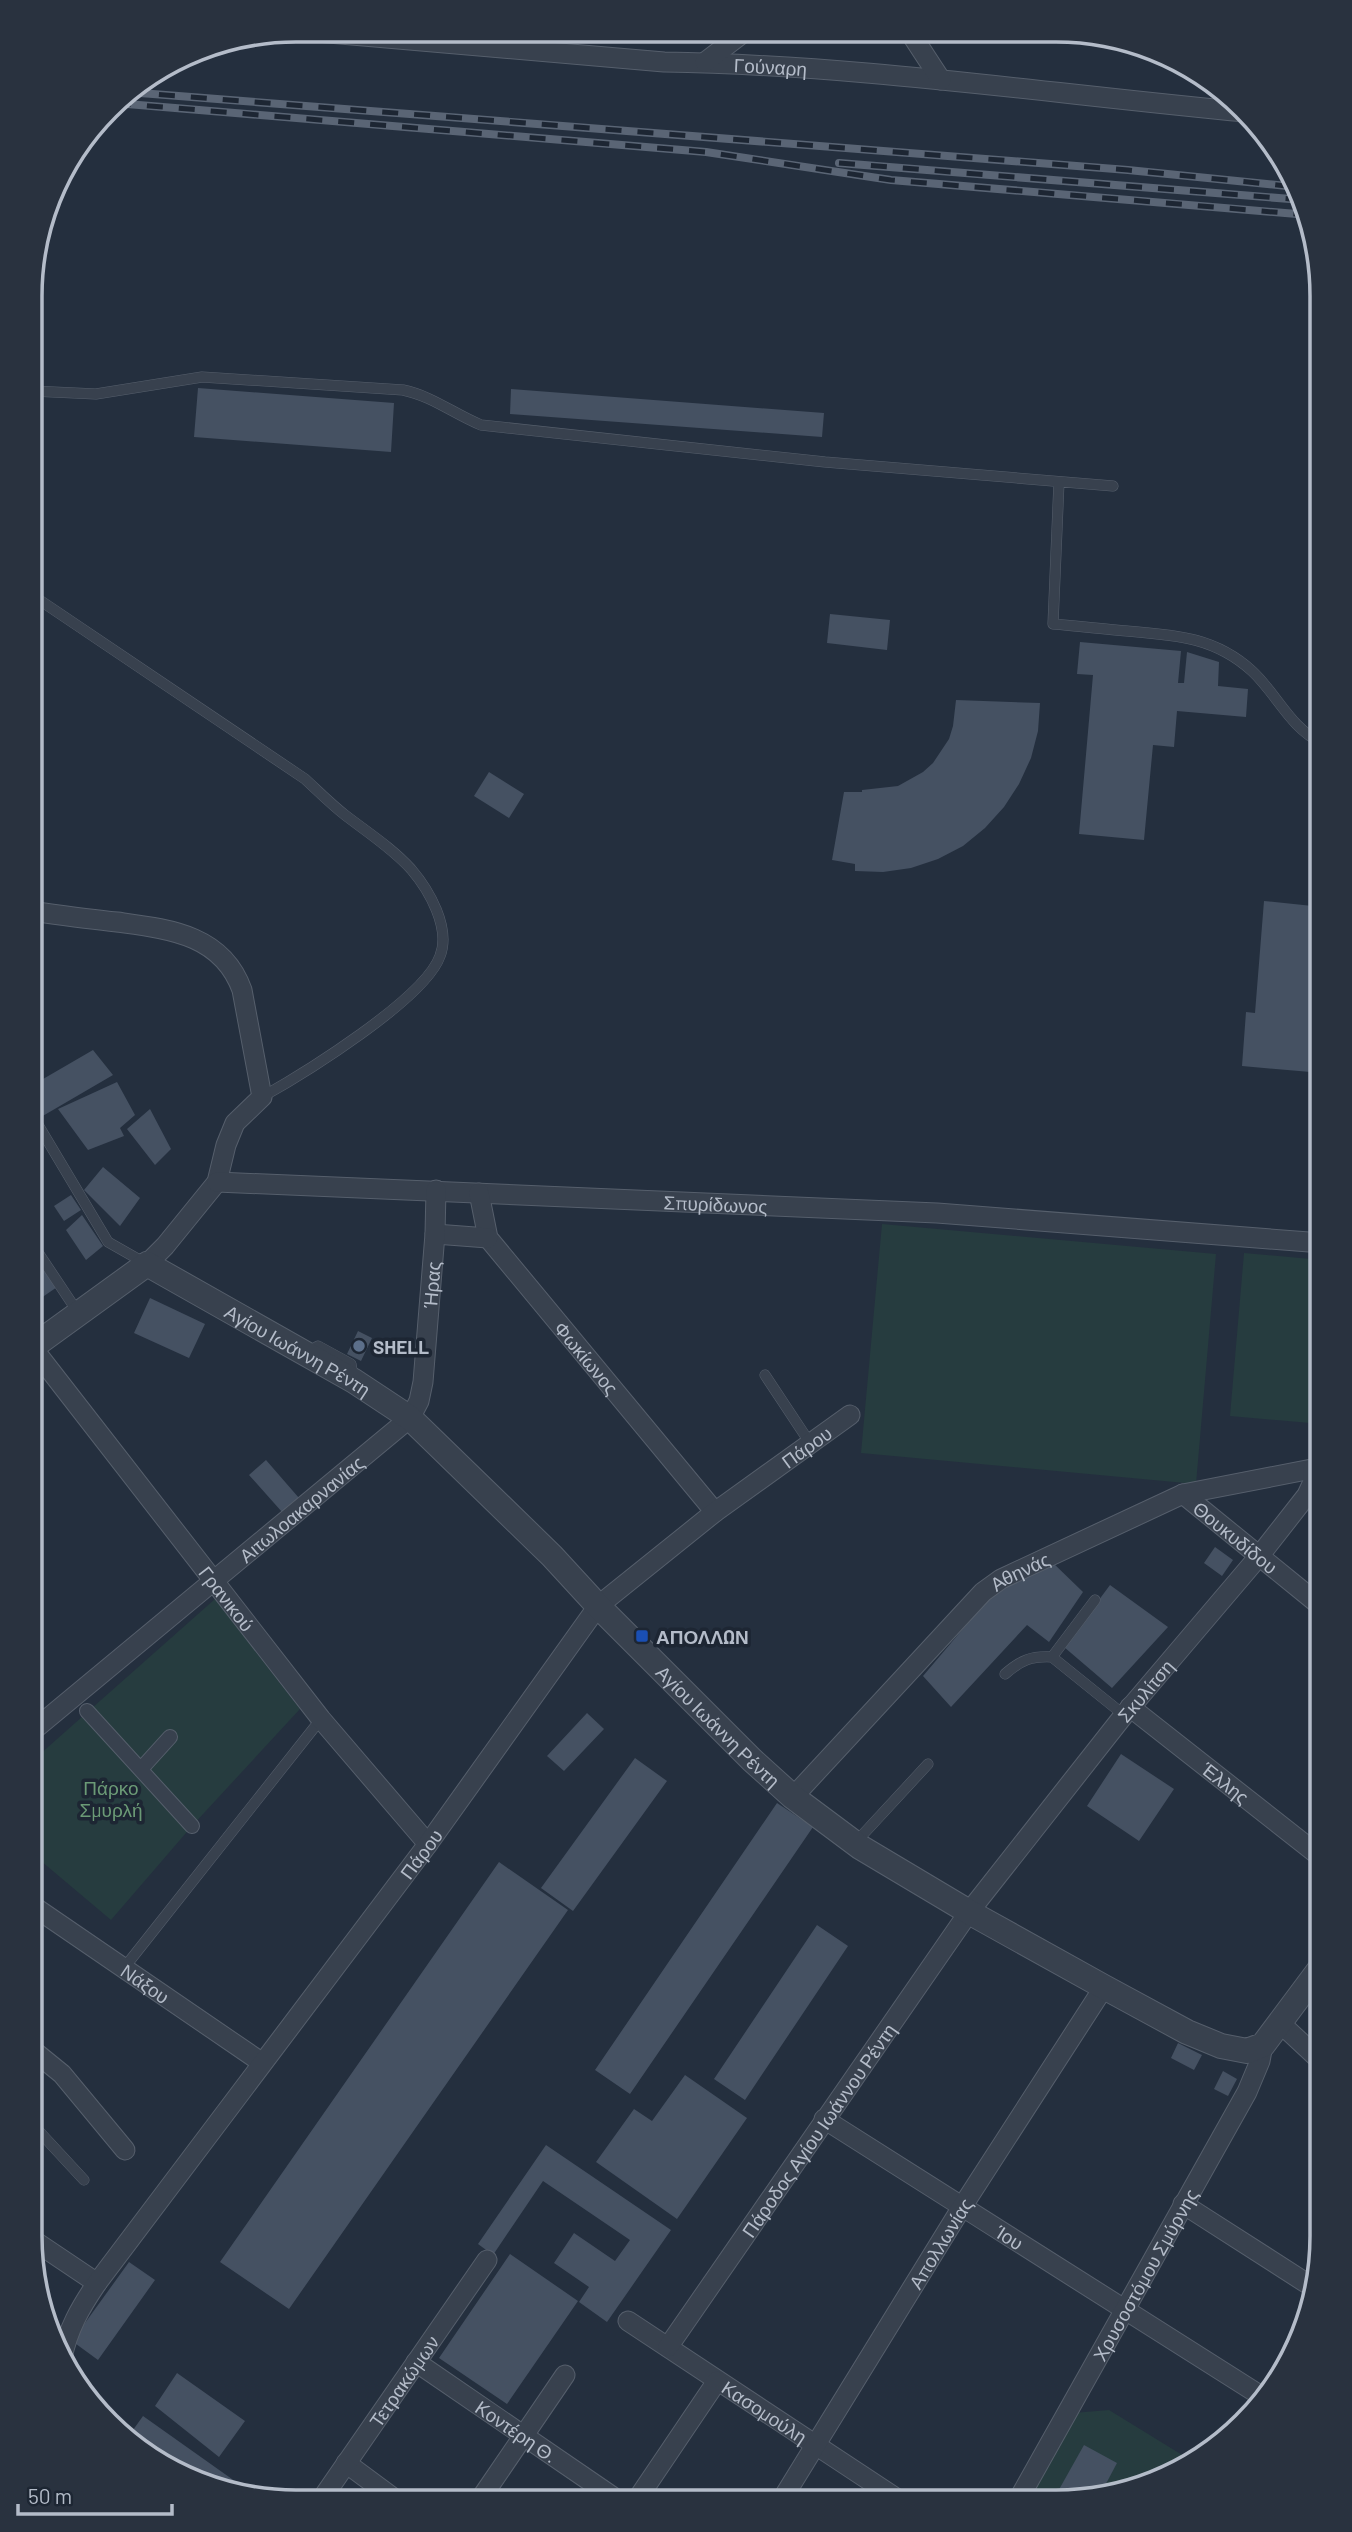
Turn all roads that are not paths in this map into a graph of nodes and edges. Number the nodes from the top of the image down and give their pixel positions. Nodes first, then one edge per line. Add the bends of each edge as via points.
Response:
1 (524, 42) edge
2 (731, 42) edge
3 (916, 42) edge
4 (705, 62) junction
5 (941, 80) junction
6 (1230, 110) edge
7 (42, 391) edge
8 (1059, 482) junction
9 (1113, 486) dead end
10 (42, 602) edge
11 (1310, 736) edge
12 (42, 913) edge
13 (262, 1097) junction
14 (42, 1131) edge
15 (217, 1182) junction
16 (436, 1191) junction
17 (479, 1193) junction
18 (435, 1234) junction
19 (488, 1238) junction
20 (1310, 1242) edge
21 (42, 1258) edge
22 (147, 1264) junction
23 (79, 1314) junction
24 (42, 1341) edge
25 (42, 1361) edge
26 (765, 1375) dead end
27 (850, 1415) dead end
28 (410, 1418) junction
29 (810, 1443) junction
30 (1310, 1470) edge
31 (1310, 1488) edge
32 (1183, 1494) junction
33 (715, 1511) junction
34 (1260, 1555) junction
35 (215, 1581) junction
36 (1310, 1597) edge
37 (1095, 1600) dead end
38 (598, 1606) junction
39 (1052, 1657) junction
40 (1005, 1674) dead end
41 (88, 1711) dead end
42 (1127, 1711) junction
43 (321, 1719) junction
44 (42, 1723) edge
45 (170, 1737) dead end
46 (928, 1764) dead end
47 (141, 1769) junction
48 (793, 1797) junction
49 (192, 1826) dead end
50 (855, 1843) junction
51 (428, 1844) junction
52 (1310, 1849) edge
53 (42, 1912) edge
54 (969, 1912) junction
55 (124, 1968) junction
56 (1310, 1982) edge
57 (1104, 1987) junction
58 (1280, 2023) junction
59 (1263, 2045) junction
60 (1310, 2051) edge
61 (42, 2058) edge
62 (261, 2062) junction
63 (824, 2119) junction
64 (42, 2135) edge
65 (125, 2150) dead end
66 (84, 2180) dead end
67 (1183, 2204) junction
68 (962, 2207) junction
69 (43, 2246) edge
70 (487, 2260) dead end
71 (97, 2283) junction
72 (1306, 2283) edge
73 (1125, 2310) junction
74 (628, 2321) dead end
75 (65, 2343) edge
76 (668, 2347) junction
77 (416, 2362) junction
78 (565, 2375) dead end
79 (717, 2381) junction
80 (1256, 2393) edge
81 (524, 2435) junction
82 (816, 2446) junction
83 (346, 2463) junction
84 (328, 2490) edge
85 (382, 2490) edge
86 (486, 2490) edge
87 (603, 2490) edge
88 (643, 2490) edge
89 (787, 2490) edge
90 (884, 2490) edge
91 (1024, 2490) edge

1 - 4 street, Γούναρη via 664,62
2 - 4 street
3 - 5 street
4 - 5 street, Γούναρη
5 - 6 street, Γούναρη
7 - 8 lane via 96,394 202,377 403,390 423,394 481,425
8 - 9 lane
8 - 11 lane via 1053,624 1183,635 1210,644 1250,669
10 - 13 lane via 306,779 410,868 428,894 443,938 440,957 429,974 377,1023
12 - 13 street via 179,932 215,951 237,976 242,990
13 - 15 street via 235,1123
14 - 22 lane via 108,1242
15 - 16 street, Σπυρίδωνος
15 - 22 street
16 - 17 street, Σπυρίδωνος
16 - 18 street, Ήρας
17 - 19 street, Φωκίωνος
17 - 20 street, Σπυρίδωνος via 937,1213
18 - 19 street
18 - 28 street, Ήρας via 423,1382
19 - 33 street, Φωκίωνος
21 - 23 lane
22 - 23 street
22 - 28 street, Αγίου Ιωάννη Ρέντη via 354,1381
23 - 24 street
25 - 35 street, Γρανικού
26 - 29 lane
27 - 29 street, Πάρου
28 - 35 street, Αιτωλοακαρνανίας
28 - 38 street, Αγίου Ιωάννη Ρέντη
29 - 33 street, Πάρου
30 - 32 street, Αθηνάς
31 - 34 street, Σκυλίτση
32 - 34 street, Θουκυδίδου
32 - 48 street, Αθηνάς via 1020,1569 983,1592
33 - 38 street, Πάρου
34 - 36 street, Θουκυδίδου
34 - 42 street, Σκυλίτση
35 - 43 street, Γρανικού
35 - 44 street, Αιτωλοακαρνανίας
37 - 39 lane
38 - 48 street, Αγίου Ιωάννη Ρέντη
38 - 51 street, Πάρου
39 - 40 lane via 1030,1657
39 - 42 lane
41 - 47 street
42 - 52 street, Έλλης
42 - 54 street, Σκυλίτση
43 - 51 street, Γρανικού
43 - 55 lane
45 - 47 street
46 - 50 lane
47 - 49 street
48 - 50 street, Αγίου Ιωάννη Ρέντη
50 - 54 street, Αγίου Ιωάννη Ρέντη
51 - 62 street, Πάρου
53 - 55 street, Νάξου
54 - 57 street, Αγίου Ιωάννη Ρέντη
54 - 63 street, Πάροδος Αγίου Ιωάννου Ρέντη
55 - 62 street, Νάξου
56 - 58 street
57 - 59 street, Αγίου Ιωάννη Ρέντη via 1205,2040 1247,2051
57 - 68 street, Απολλωνίας
58 - 59 street
58 - 60 street
59 - 67 street, Χρυσοστόμου Σμύρνης via 1247,2092
61 - 65 street via 62,2074
62 - 71 street, Πάρου
63 - 68 street, Ίου
63 - 76 street, Πάροδος Αγίου Ιωάννου Ρέντη
64 - 66 lane
67 - 72 street
67 - 73 street, Χρυσοστόμου Σμύρνης
68 - 73 street, Ίου
68 - 82 street, Απολλωνίας
69 - 71 street
70 - 77 street, Τετρακώμων
71 - 75 street, Πάρου via 76,2314
73 - 80 street, Ίου
73 - 91 street, Χρυσοστόμου Σμύρνης
74 - 76 street, Κασομούλη
76 - 79 street, Κασομούλη
77 - 81 street, Κοντέρη Θ.
77 - 83 street, Τετρακώμων
78 - 81 street
79 - 82 street, Κασομούλη
79 - 88 street
81 - 86 street
81 - 87 street, Κοντέρη Θ.
82 - 89 street, Απολλωνίας
82 - 90 street, Κασομούλη
83 - 84 street, Τετρακώμων
83 - 85 street

